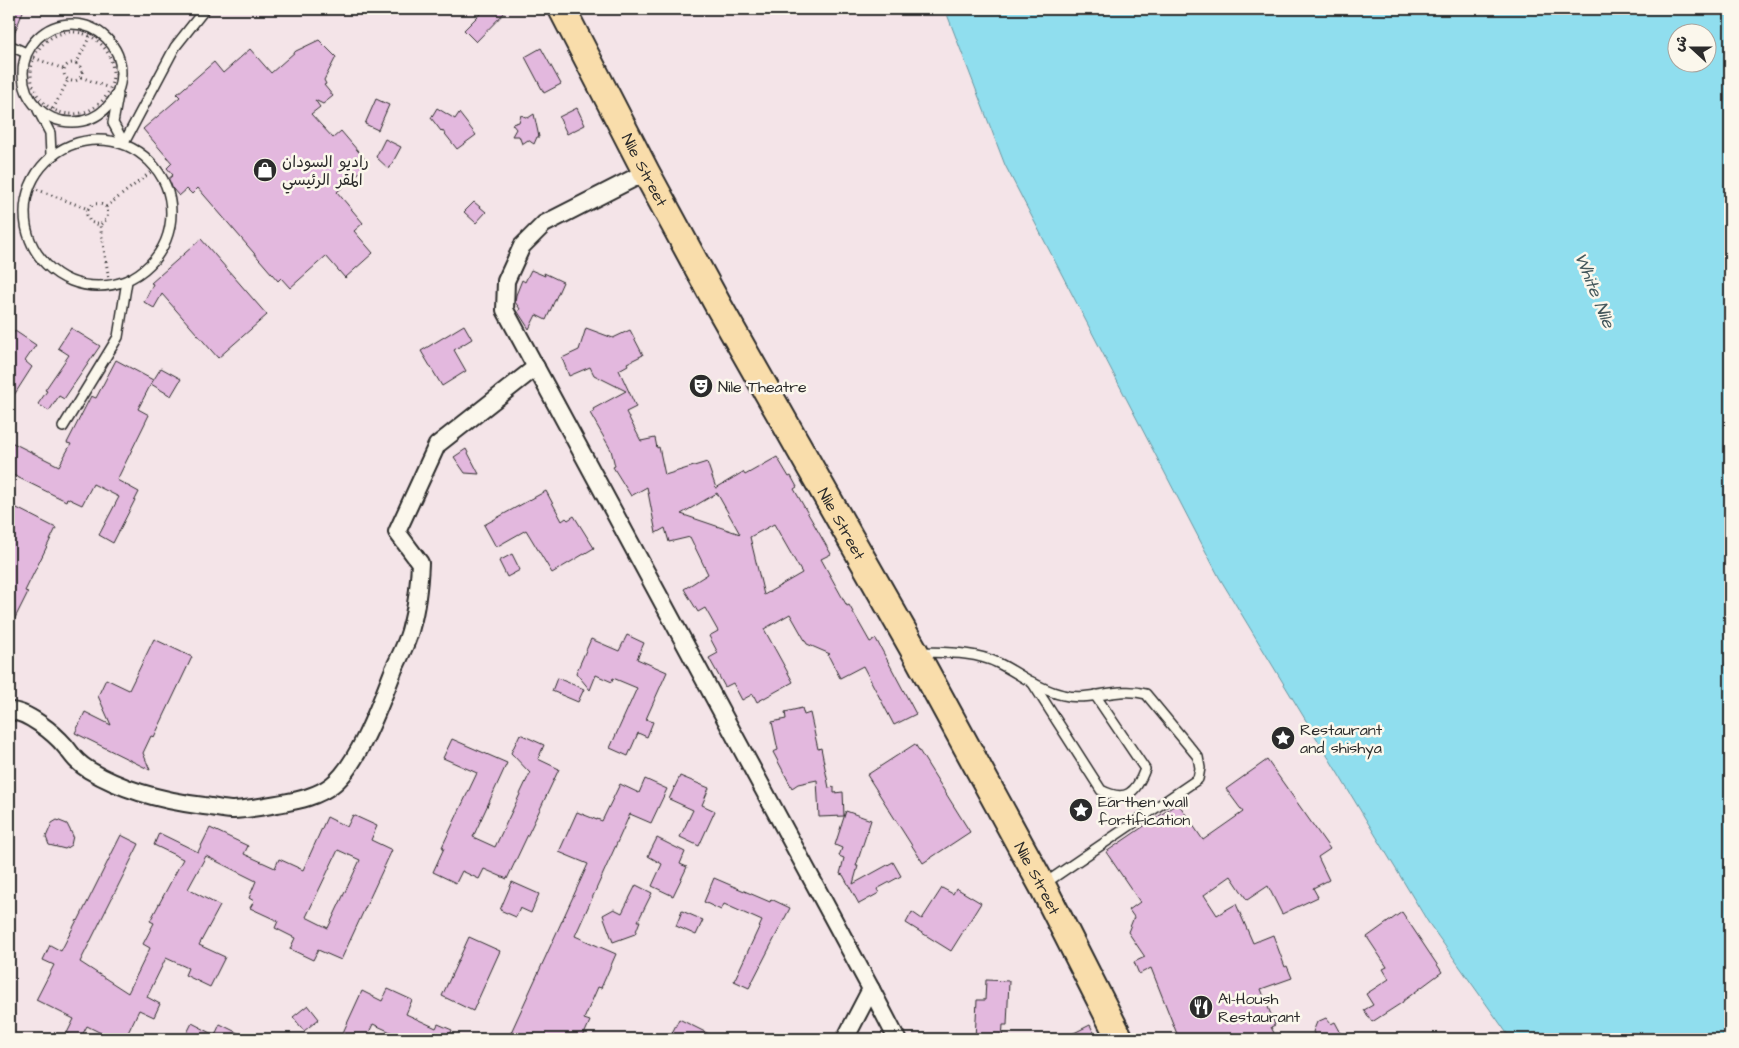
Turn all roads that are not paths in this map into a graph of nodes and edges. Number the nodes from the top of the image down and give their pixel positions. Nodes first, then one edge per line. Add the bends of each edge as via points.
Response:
1 (205, 9) edge
2 (562, 9) edge
3 (9, 45) edge
4 (30, 55) junction
5 (119, 90) junction
6 (38, 109) junction
7 (124, 143) junction
8 (51, 155) junction
9 (646, 172) junction
10 (128, 281) junction
11 (536, 367) junction
12 (63, 427) dead end
13 (916, 652) junction
14 (1032, 681) junction
15 (1095, 695) junction
16 (9, 711) edge
17 (1042, 885) junction
18 (871, 989) junction
19 (845, 1039) edge
20 (897, 1039) edge
21 (1120, 1039) edge

1 - 7 lane via 175,47
2 - 9 main road, Nile Street
3 - 4 lane
4 - 5 lane via 37,38 52,27 71,22 90,26 107,36 118,52 122,68
4 - 6 lane via 23,73 24,83 26,93
5 - 6 lane via 108,108 88,120 69,123 54,119
5 - 7 lane via 113,123
6 - 8 lane via 50,133
7 - 8 lane via 80,140
7 - 10 lane via 148,158 156,168 165,182 172,212 164,245 148,267
8 - 10 lane via 28,186 24,215 30,243 45,265 71,282 99,287
9 - 11 street via 544,224 522,246 506,280 505,310
9 - 13 main road, Nile Street
10 - 12 lane via 118,337
11 - 16 street via 437,445 396,532 420,564 411,630 373,720 349,766 333,785 300,800 254,809 231,810 177,803 127,789 89,770 73,758 49,731 23,714
11 - 18 street
13 - 14 lane via 982,656
13 - 17 main road, Nile Street
14 - 15 lane via 1063,696
14 - 15 lane via 1101,790 1122,797 1140,784 1145,769
15 - 17 lane via 1133,690 1146,694 1198,757 1198,779
17 - 21 main road, Nile Street
18 - 19 street
18 - 20 street

